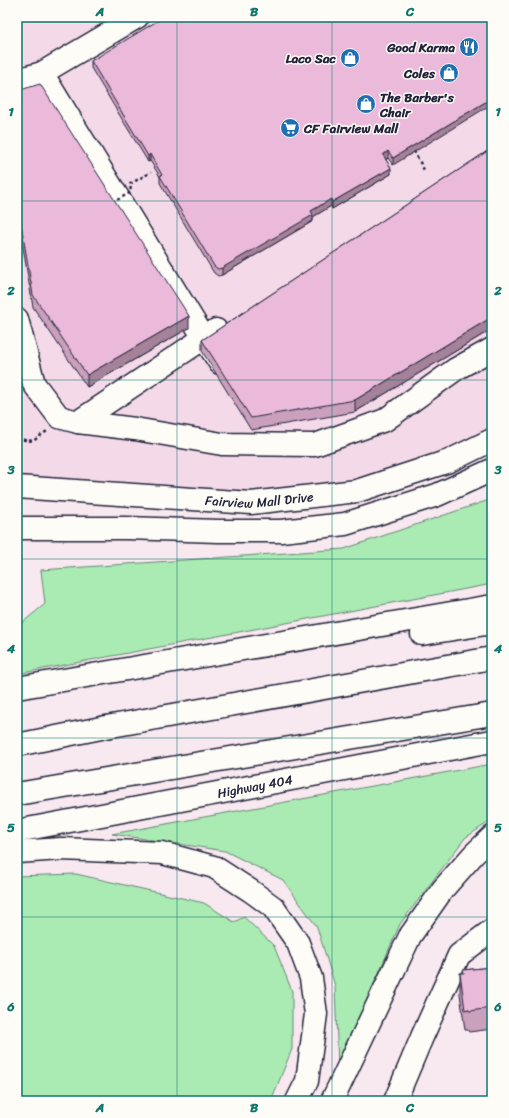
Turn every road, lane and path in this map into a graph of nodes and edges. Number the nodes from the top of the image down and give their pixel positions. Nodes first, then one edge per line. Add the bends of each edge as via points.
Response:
1 (137, 17) edge
2 (42, 73) junction
3 (17, 80) edge
4 (414, 151) edge
5 (424, 170) dead end
6 (150, 172) dead end
7 (112, 202) junction
8 (17, 319) edge
9 (235, 319) edge
10 (204, 338) junction
11 (491, 350) edge
12 (233, 382) edge
13 (70, 420) junction
14 (17, 439) edge
15 (492, 440) edge
16 (492, 470) edge
17 (17, 487) edge
18 (17, 528) edge
19 (492, 606) edge
20 (492, 623) edge
21 (492, 658) edge
22 (17, 688) edge
23 (17, 701) edge
24 (492, 714) edge
25 (492, 741) edge
26 (17, 745) edge
27 (17, 794) edge
28 (17, 831) edge
29 (492, 837) edge
30 (17, 852) edge
31 (492, 930) edge
32 (297, 1101) edge
33 (332, 1101) edge
34 (395, 1101) edge

1 - 2 main road
2 - 3 main road
2 - 7 main road
4 - 5 path
6 - 7 path, bridge via 130,184 131,192
7 - 10 main road
8 - 13 main road via 34,384 59,417
9 - 10 main road
10 - 12 main road
10 - 13 main road
11 - 13 main road via 456,368 385,420 315,445 222,444
13 - 14 path via 54,426 33,441
15 - 17 main road, Fairview Mall Drive via 449,461 357,491 251,503
16 - 18 main road via 437,495 345,524 281,531
19 - 22 main road
20 - 23 main road
21 - 26 main road
24 - 27 main road
25 - 28 main road, Highway 404
29 - 33 main road via 443,889 410,936
30 - 32 main road via 61,849 162,853 214,867 273,908 298,943 311,978 316,1014 307,1081
31 - 34 main road via 459,955

